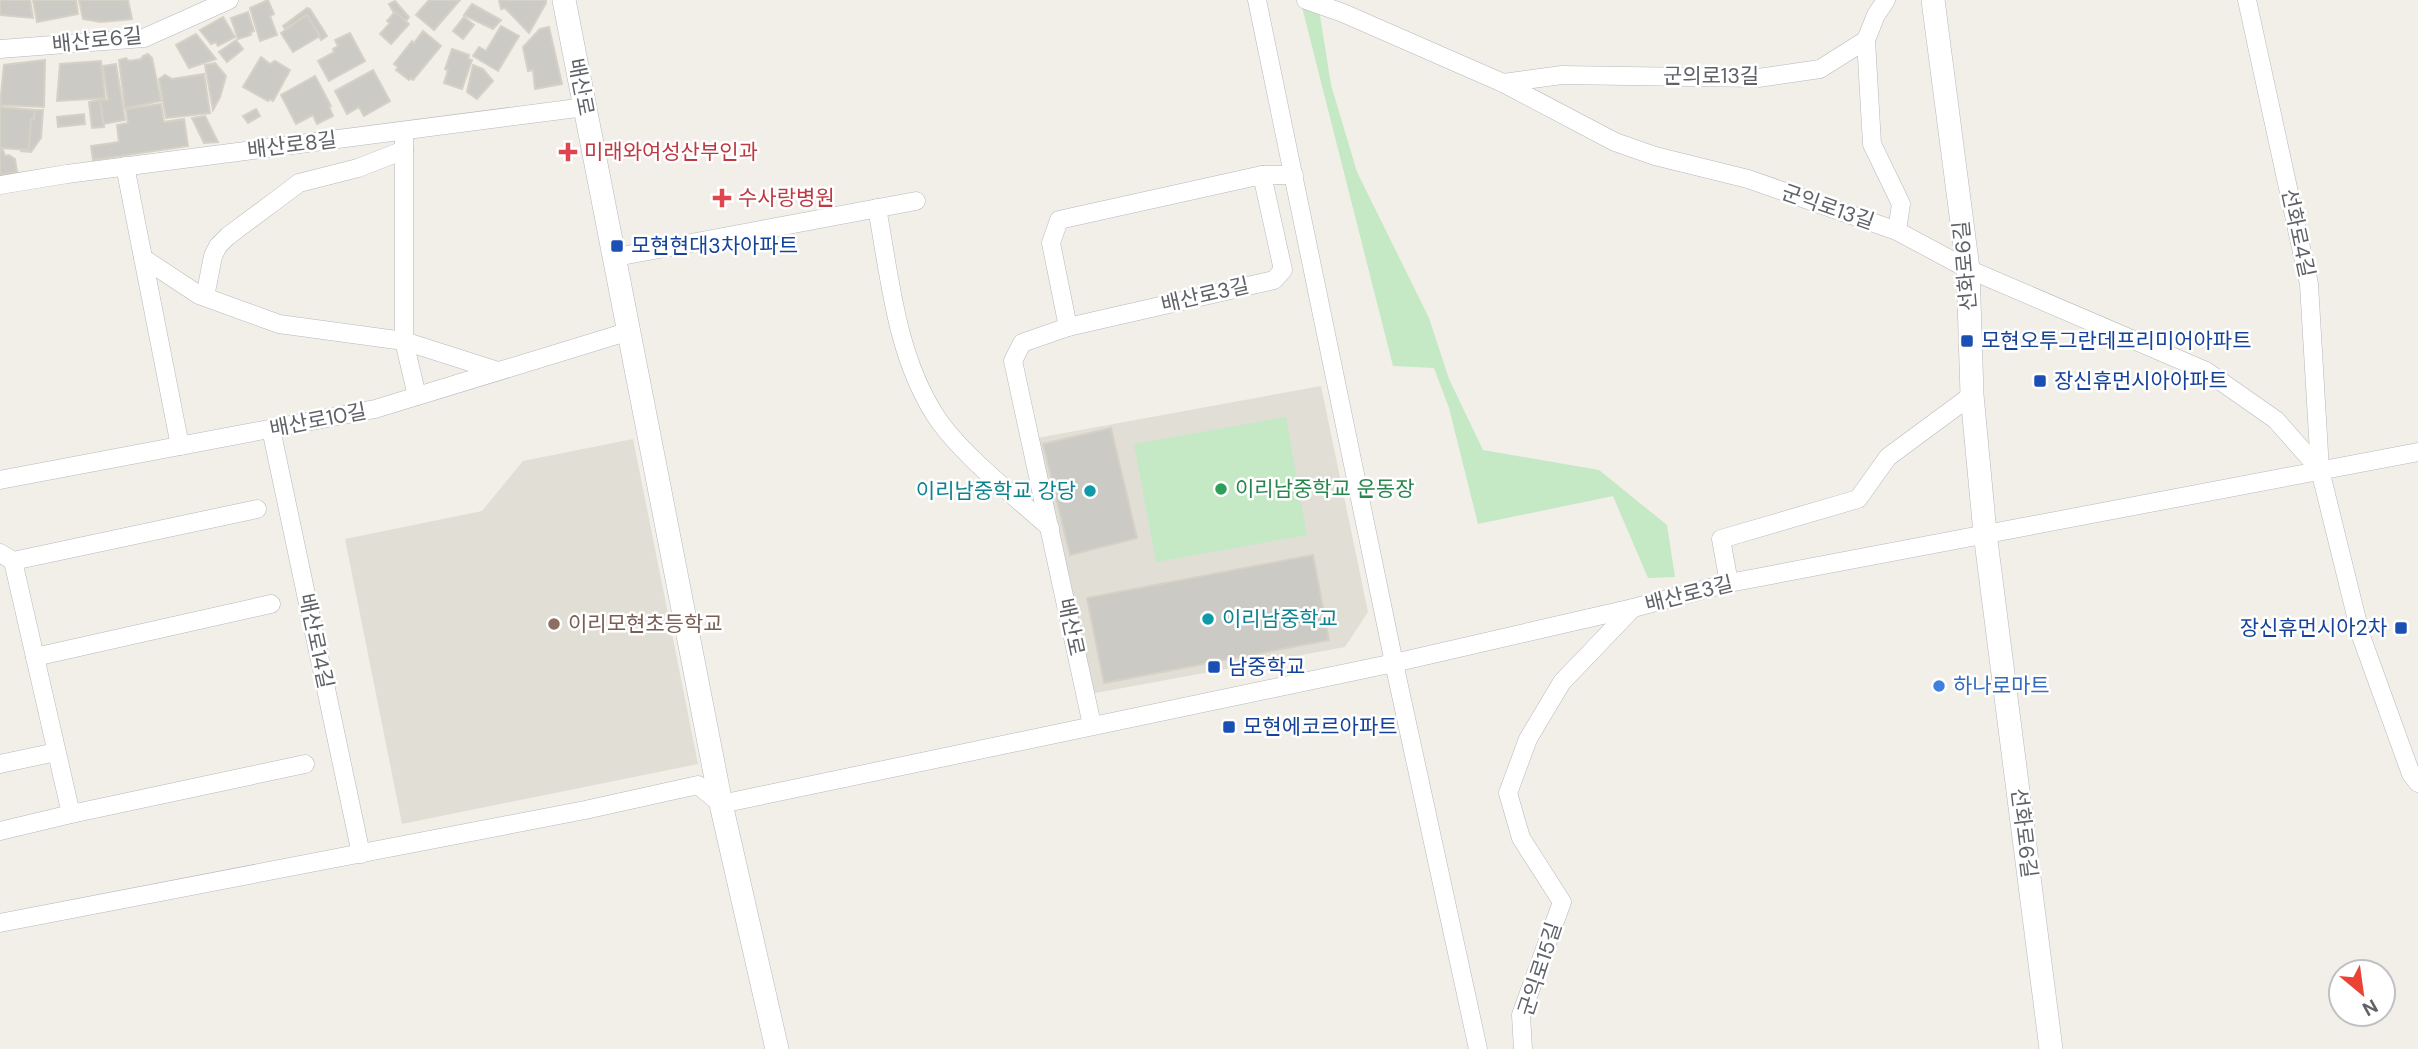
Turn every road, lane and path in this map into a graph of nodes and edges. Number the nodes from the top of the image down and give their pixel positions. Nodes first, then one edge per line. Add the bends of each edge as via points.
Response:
1 (229, 0) edge
2 (564, 0) edge
3 (1256, 0) edge
4 (1306, 0) edge
5 (1886, 0) edge
6 (1933, 0) edge
7 (2247, 0) edge
8 (1866, 40) junction
9 (0, 49) edge
10 (1503, 83) junction
11 (585, 107) junction
12 (404, 131) junction
13 (404, 150) junction
14 (125, 166) junction
15 (1262, 175) junction
16 (1294, 175) junction
17 (0, 185) edge
18 (916, 201) dead end
19 (877, 208) junction
20 (1897, 231) junction
21 (616, 257) junction
22 (143, 258) junction
23 (1968, 269) junction
24 (205, 297) junction
25 (1068, 327) junction
26 (629, 331) junction
27 (404, 341) junction
28 (498, 371) junction
29 (1972, 395) junction
30 (417, 396) junction
31 (271, 429) junction
32 (180, 446) junction
33 (2418, 452) edge
34 (2320, 470) junction
35 (0, 480) edge
36 (257, 509) dead end
37 (1050, 528) junction
38 (1985, 533) junction
39 (7, 557) edge
40 (1729, 583) junction
41 (271, 604) dead end
42 (1633, 608) junction
43 (35, 657) junction
44 (1394, 663) junction
45 (1092, 725) junction
46 (57, 752) junction
47 (0, 764) edge
48 (305, 764) dead end
49 (2418, 783) edge
50 (721, 804) junction
51 (71, 814) junction
52 (0, 831) edge
53 (361, 854) junction
54 (0, 923) edge
55 (777, 1049) edge
56 (1478, 1049) edge
57 (1523, 1049) edge
58 (2051, 1049) edge

1 - 9 street, 배산로6길 via 144,38
2 - 11 street, 배산로
3 - 16 street
4 - 10 street, 군익로13길
5 - 8 street
6 - 23 street, 선화로6길
7 - 34 street, 선화로4길 via 2309,284
8 - 10 street, 군의로13길 via 1820,69 1758,78 1562,75
8 - 20 street via 1872,144 1900,204
10 - 20 street, 군익로13길 via 1615,142 1748,178
11 - 12 street, 배산로8길
11 - 21 street, 배산로
12 - 13 street
12 - 14 street, 배산로8길
13 - 24 street via 299,183 218,246
13 - 27 street
14 - 17 street, 배산로8길
14 - 22 street
15 - 16 street
15 - 25 street via 1059,220 1051,243
15 - 25 street, 배산로3길 via 1283,270 1273,279
16 - 44 street
18 - 19 street
19 - 21 street
19 - 37 street via 904,346 921,389 963,448
20 - 23 street, 군익로13길
21 - 26 street, 배산로
22 - 24 street
22 - 32 street
23 - 29 street, 선화로6길
23 - 34 street, 군익로13길 via 2206,371 2276,420
24 - 27 street via 279,324
25 - 37 street, 배산로3길 via 1022,343 1013,361
26 - 28 street, 배산로10길
26 - 50 street, 배산로
27 - 28 street
27 - 30 street
28 - 30 street, 배산로10길
29 - 38 street, 선화로6길
29 - 40 street via 1888,457 1858,499 1721,539
30 - 31 street, 배산로10길
31 - 32 street, 배산로10길
31 - 53 street, 배산로14길
32 - 35 street, 배산로10길
33 - 34 street
34 - 38 street
34 - 49 street, 선화로4길 via 2361,636
36 - 39 street
37 - 45 street, 배산로
38 - 40 street, 배산로3길
38 - 58 street, 선화로6길
39 - 43 street
40 - 42 street, 배산로3길
41 - 43 street
42 - 44 street, 배산로3길
42 - 57 street, 군익로15길 via 1562,682 1528,739 1508,793 1521,838 1562,902 1521,1015
43 - 46 street
44 - 45 street, 배산로3길
44 - 56 street
45 - 50 street
46 - 47 street
46 - 51 street
48 - 51 street
50 - 53 street via 698,785
50 - 55 street, 배산로
51 - 52 street
53 - 54 street

